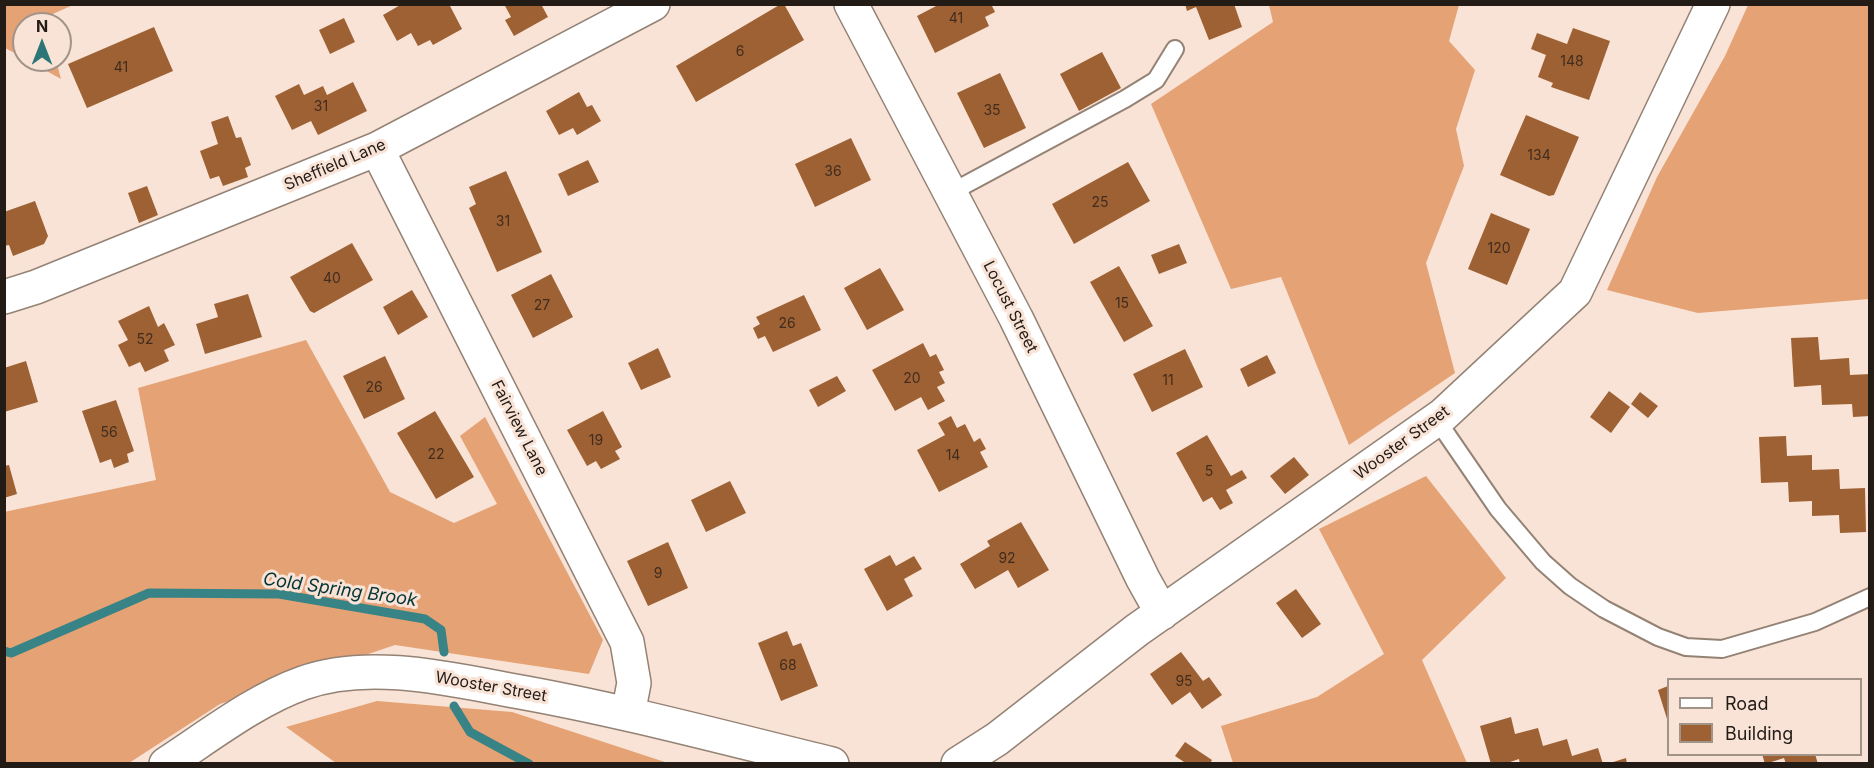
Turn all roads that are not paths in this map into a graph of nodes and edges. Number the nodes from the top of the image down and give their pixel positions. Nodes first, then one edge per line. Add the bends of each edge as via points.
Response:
1 (653, 4) edge
2 (851, 4) edge
3 (1713, 4) edge
4 (1175, 49) dead end
5 (377, 149) junction
6 (950, 193) junction
7 (4, 297) edge
8 (1437, 420) junction
9 (1869, 597) edge
10 (1162, 613) junction
11 (628, 714) junction
12 (166, 764) edge
13 (832, 764) edge
14 (958, 764) edge

1 - 5 street, Sheffield Lane
2 - 6 street, Locust Street
3 - 8 street, Wooster Street via 1575,292
4 - 6 lane via 1156,80
5 - 7 street, Sheffield Lane
5 - 11 street, Fairview Lane via 627,642 634,683
6 - 10 street, Locust Street
8 - 9 lane via 1498,509 1543,562 1604,609 1658,637 1686,647 1722,649 1815,622
8 - 10 street, Wooster Street
10 - 14 street, Wooster Street via 998,739
11 - 12 street, Wooster Street via 423,675 341,674 304,682 265,700
11 - 13 street, Wooster Street

